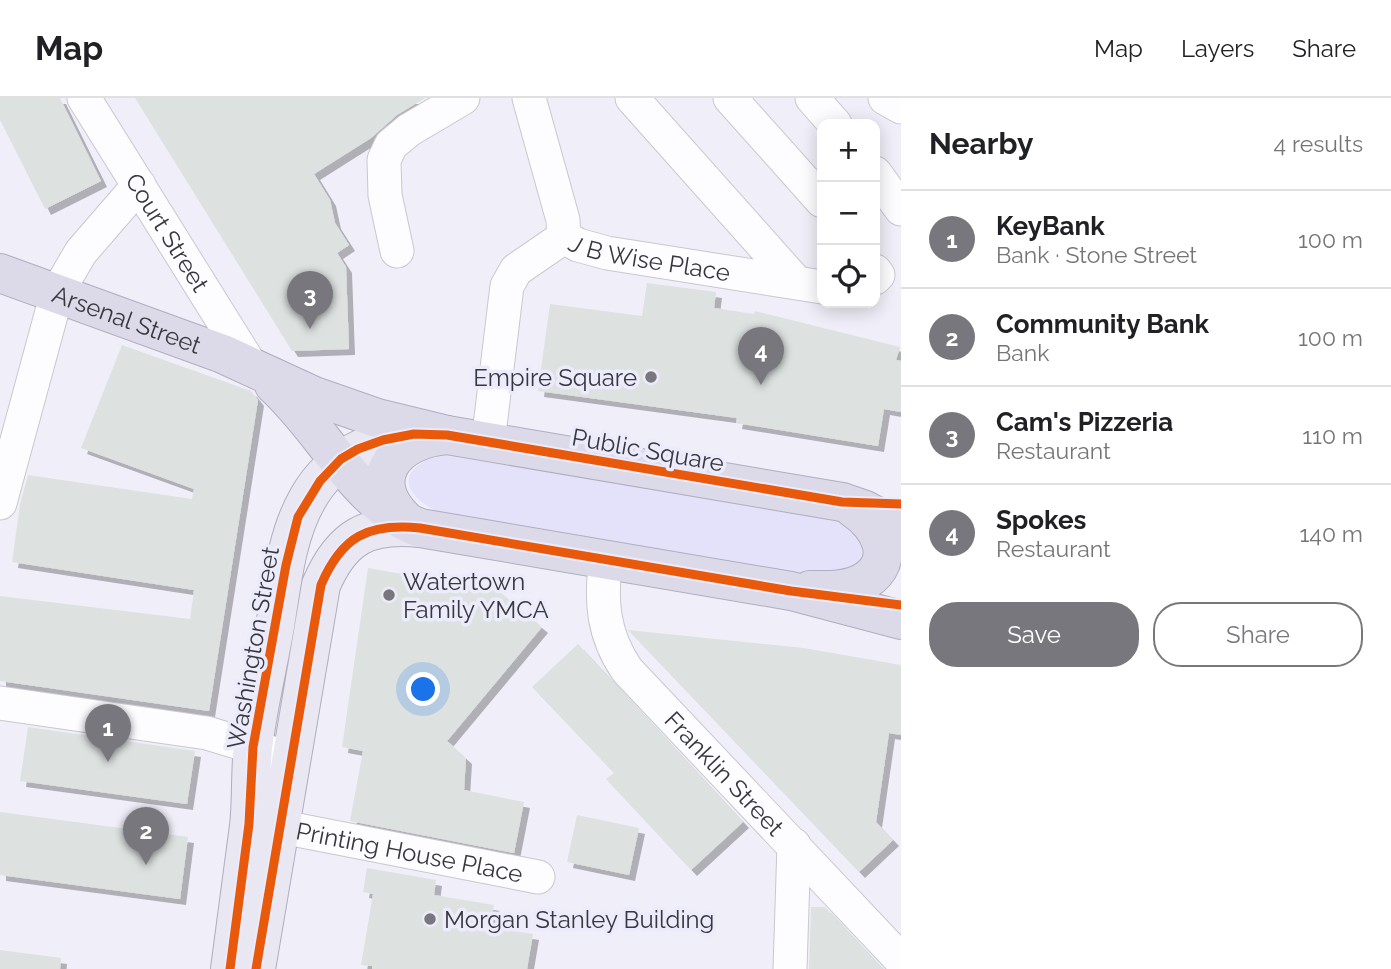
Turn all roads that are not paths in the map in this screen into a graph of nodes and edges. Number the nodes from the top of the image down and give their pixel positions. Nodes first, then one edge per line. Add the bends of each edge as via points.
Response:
1 (84, 98) edge
2 (463, 98) edge
3 (529, 98) edge
4 (632, 98) edge
5 (730, 98) edge
6 (812, 98) edge
7 (885, 98) edge
8 (901, 107) edge
9 (831, 119) edge
10 (880, 180) edge
11 (139, 185) junction
12 (817, 195) edge
13 (901, 209) edge
14 (564, 237) junction
15 (397, 251) dead end
16 (0, 272) edge
17 (809, 284) edge
18 (57, 293) junction
19 (251, 366) junction
20 (9, 433) edge
21 (447, 435) junction
22 (488, 442) junction
23 (341, 459) junction
24 (367, 496) junction
25 (842, 502) junction
26 (0, 503) edge
27 (901, 504) edge
28 (419, 528) junction
29 (901, 529) edge
30 (357, 536) junction
31 (606, 560) junction
32 (791, 591) junction
33 (901, 605) edge
34 (901, 620) edge
35 (0, 703) edge
36 (253, 747) junction
37 (292, 758) junction
38 (282, 827) junction
39 (794, 845) junction
40 (538, 877) dead end
41 (901, 960) edge
42 (230, 969) edge
43 (256, 969) edge
44 (790, 969) edge

1 - 11 street, Court Street
2 - 15 street via 391,145 383,173
3 - 14 street, J B Wise Place
4 - 17 street
5 - 12 street
6 - 9 street
7 - 8 street
10 - 13 street
11 - 18 street via 81,252
11 - 19 street, Court Street
14 - 17 street, J B Wise Place via 607,253
14 - 22 street via 516,270 507,286
16 - 18 highway, Arsenal Street
18 - 19 highway, Arsenal Street
18 - 20 street
19 - 21 highway, Public Square via 347,408
19 - 23 highway via 278,388
20 - 26 street
21 - 22 highway, Public Square
21 - 23 main road, Washington Street via 414,434 383,440
21 - 28 highway via 418,439 395,456 388,468 388,497 395,511
22 - 25 highway, Public Square
23 - 24 highway
23 - 36 main road, Washington Street via 308,496 291,538
24 - 28 highway via 399,521
24 - 30 main road
25 - 27 highway
25 - 29 highway, Public Square
25 - 32 highway via 869,519 877,530 883,545 876,571 851,586
28 - 30 main road via 375,528
28 - 31 highway
30 - 37 main road via 330,564 321,585
31 - 32 highway
31 - 39 street, Franklin Street via 603,606 615,652
32 - 33 highway
32 - 34 highway
35 - 36 street via 207,733
36 - 37 street
36 - 42 main road, Washington Street via 249,824
37 - 38 main road
38 - 40 street, Printing House Place
38 - 43 main road
39 - 41 street, Franklin Street
39 - 44 street

